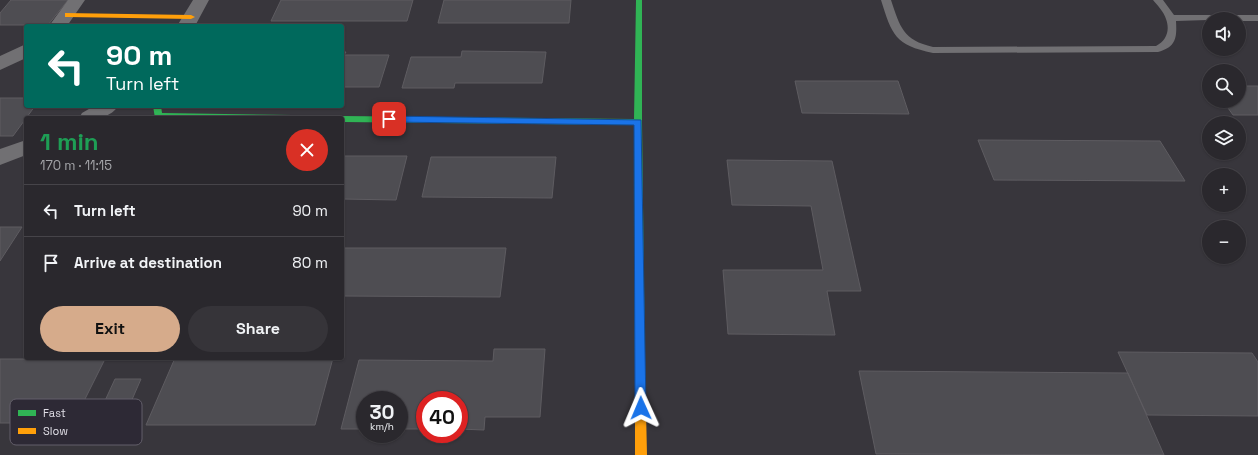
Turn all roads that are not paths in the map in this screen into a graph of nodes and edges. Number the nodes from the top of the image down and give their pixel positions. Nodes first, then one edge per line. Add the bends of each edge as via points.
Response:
1 (77, 0) edge
2 (201, 0) edge
3 (639, 0) edge
4 (886, 0) edge
5 (1158, 0) edge
6 (1171, 18) junction
7 (1258, 18) edge
8 (63, 21) edge
9 (188, 22) edge
10 (24, 51) edge
11 (0, 64) edge
12 (105, 108) edge
13 (155, 113) edge
14 (92, 116) edge
15 (237, 116) edge
16 (344, 119) edge
17 (638, 122) junction
18 (24, 147) edge
19 (0, 157) edge
20 (641, 455) edge

1 - 8 street
2 - 9 street
3 - 17 street
4 - 6 lane via 901,37 914,46 933,50 1152,50 1164,46 1171,40
5 - 6 lane
6 - 7 lane
8 - 9 street
10 - 11 street
12 - 14 street
13 - 15 street
16 - 17 street
17 - 20 street
18 - 19 street

